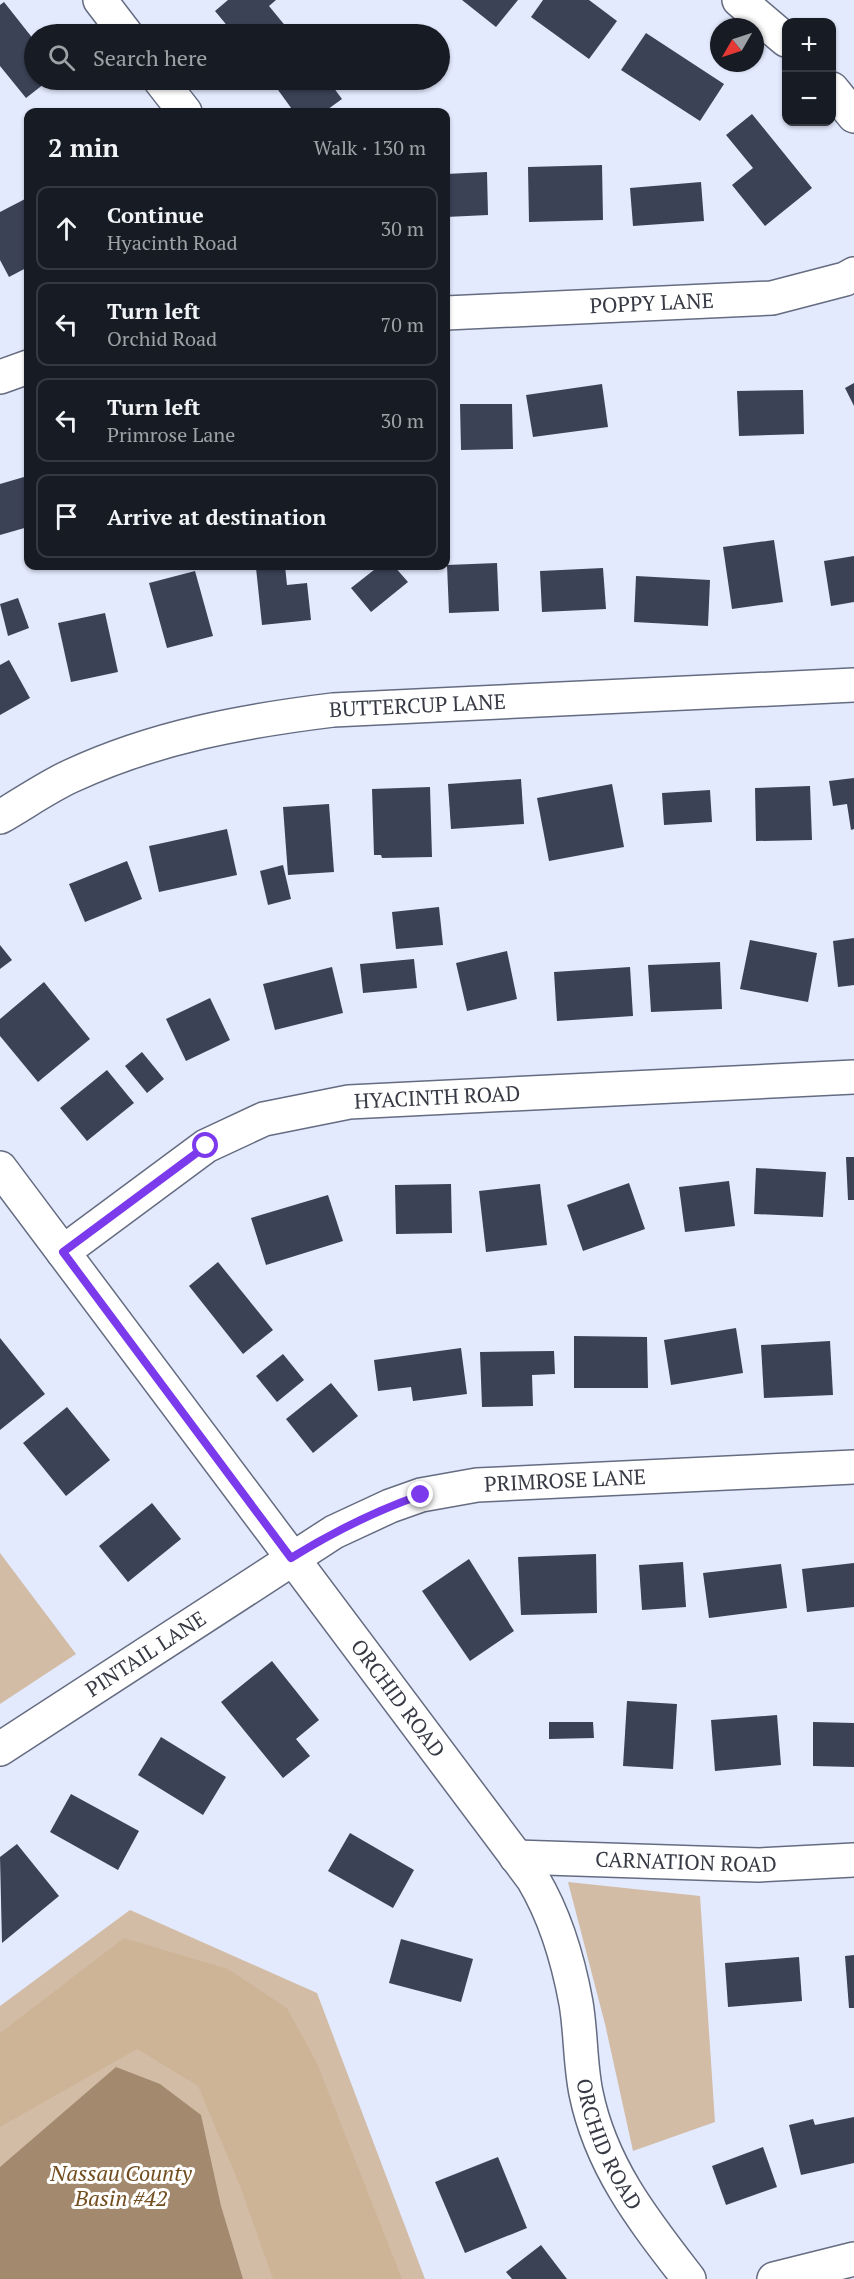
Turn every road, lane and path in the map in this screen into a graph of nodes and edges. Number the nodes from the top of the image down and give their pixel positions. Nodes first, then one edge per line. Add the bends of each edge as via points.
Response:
1 (100, 0) edge
2 (739, 0) edge
3 (118, 24) edge
4 (782, 36) edge
5 (168, 90) edge
6 (836, 95) edge
7 (182, 108) edge
8 (854, 116) edge
9 (854, 274) edge
10 (450, 313) edge
11 (24, 368) edge
12 (0, 377) edge
13 (854, 685) edge
14 (0, 817) edge
15 (854, 1077) edge
16 (0, 1168) edge
17 (63, 1252) junction
18 (854, 1467) edge
19 (291, 1558) junction
20 (0, 1749) edge
21 (516, 1857) junction
22 (854, 1860) edge
23 (854, 2259) edge
24 (688, 2279) edge
25 (774, 2279) edge

1 - 3 street
2 - 4 street
5 - 7 street
6 - 8 street
9 - 10 street, POPPY LANE via 772,298
11 - 12 street
13 - 14 street, BUTTERCUP LANE via 333,710 249,721 142,747 70,776
15 - 17 street, HYACINTH ROAD via 349,1102 264,1119 206,1146
16 - 17 street, ORCHID ROAD
17 - 19 street, ORCHID ROAD
18 - 19 street, PRIMROSE LANE via 477,1485 421,1495 390,1506 334,1532
19 - 20 street, PINTAIL LANE
19 - 21 street, ORCHID ROAD
21 - 22 street, CARNATION ROAD via 759,1865
21 - 24 street, ORCHID ROAD via 555,1921 576,2003 586,2094 602,2146 633,2206
23 - 25 street

